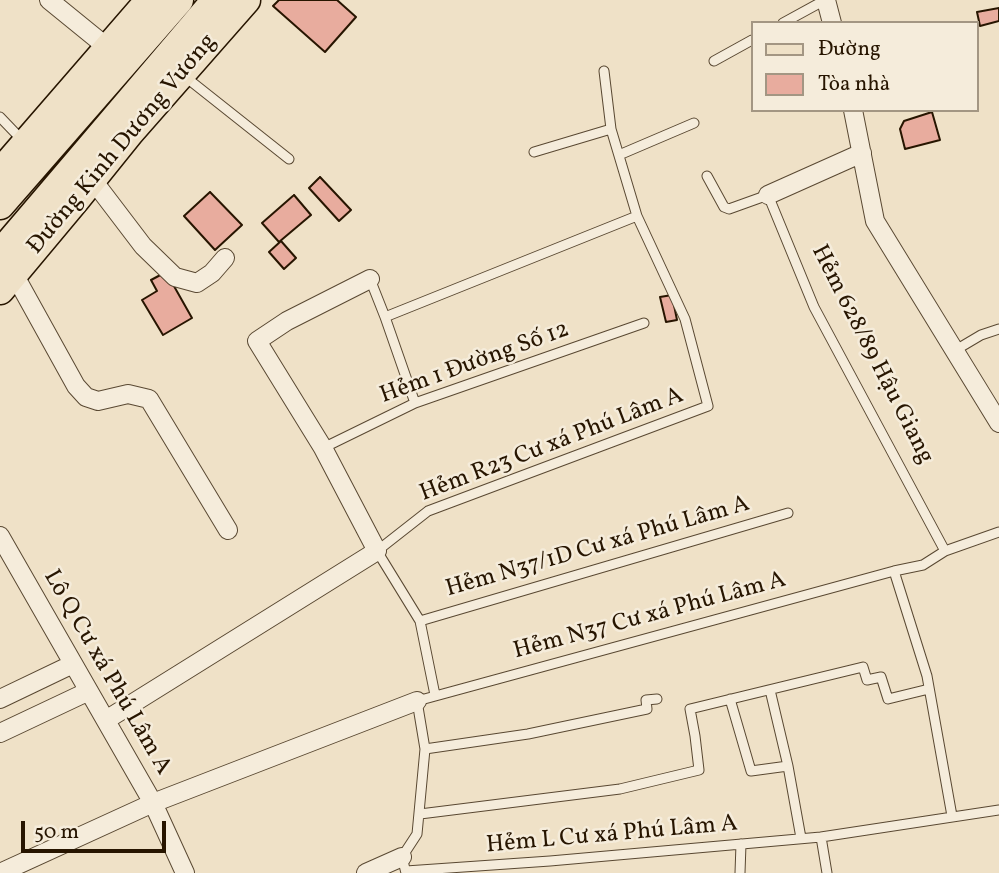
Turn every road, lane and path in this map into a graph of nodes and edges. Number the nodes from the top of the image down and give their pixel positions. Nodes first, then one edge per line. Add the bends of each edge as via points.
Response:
1 (49, 0) edge
2 (150, 0) edge
3 (179, 0) edge
4 (216, 0) edge
5 (246, 0) edge
6 (825, 0) edge
7 (787, 21) edge
8 (831, 21) edge
9 (750, 41) edge
10 (116, 56) junction
11 (714, 61) dead end
12 (604, 71) dead end
13 (181, 74) junction
14 (853, 112) edge
15 (0, 117) edge
16 (694, 124) dead end
17 (611, 129) junction
18 (26, 143) junction
19 (534, 152) dead end
20 (862, 153) junction
21 (619, 155) junction
22 (289, 159) dead end
23 (0, 173) edge
24 (707, 176) dead end
25 (92, 179) junction
26 (768, 195) junction
27 (0, 205) edge
28 (637, 216) junction
29 (225, 258) dead end
30 (5, 273) edge
31 (370, 279) joint
32 (385, 317) junction
33 (644, 323) dead end
34 (999, 329) edge
35 (954, 351) junction
36 (415, 403) junction
37 (999, 423) edge
38 (323, 448) junction
39 (788, 513) dead end
40 (229, 530) dead end
41 (999, 532) edge
42 (0, 536) edge
43 (377, 551) junction
44 (945, 551) junction
45 (5, 555) edge
46 (894, 571) junction
47 (419, 621) junction
48 (73, 664) junction
49 (929, 689) junction
50 (770, 690) junction
51 (89, 691) junction
52 (435, 695) junction
53 (0, 699) edge
54 (657, 699) dead end
55 (730, 699) junction
56 (416, 701) junction
57 (106, 720) junction
58 (0, 733) edge
59 (425, 749) junction
60 (788, 766) junction
61 (153, 803) junction
62 (999, 810) edge
63 (420, 814) junction
64 (952, 816) junction
65 (821, 836) junction
66 (801, 838) junction
67 (741, 844) junction
68 (550, 861) junction
69 (404, 867) edge
70 (0, 873) edge
71 (185, 873) edge
72 (366, 873) edge
73 (550, 873) edge
74 (740, 873) edge
75 (827, 873) edge

1 - 10 street
2 - 10 main road, Đường Kinh Dương Vương
3 - 10 main road, Đường Kinh Dương Vương
4 - 30 main road, Đường Kinh Dương Vương
5 - 13 main road, Đường Kinh Dương Vương
6 - 7 lane
6 - 8 street
9 - 11 lane
10 - 18 main road, Đường Kinh Dương Vương
10 - 27 main road, Đường Kinh Dương Vương
12 - 17 lane
13 - 22 lane
13 - 25 main road, Đường Kinh Dương Vương
14 - 20 street
15 - 18 lane
16 - 21 lane
17 - 19 lane
17 - 21 lane
18 - 23 main road, Đường Kinh Dương Vương
20 - 26 street
20 - 35 street via 875,221
21 - 28 lane
24 - 26 lane via 729,209
25 - 29 street via 143,246 175,278 197,283
25 - 30 main road, Đường Kinh Dương Vương
26 - 44 lane, Hẻm 628/89 Hậu Giang via 814,307
28 - 32 lane
28 - 43 lane, Hẻm R23 Cư xá Phú Lâm A via 685,319 708,406 428,510
30 - 40 street via 86,397 97,401 128,394 149,398
31 - 32 lane
31 - 38 street via 257,341
32 - 36 lane
33 - 36 lane, Hẻm 1 Đường Số 12
34 - 35 lane
35 - 37 street
36 - 38 lane, Hẻm 1 Đường Số 12
38 - 43 street
39 - 47 lane, Hẻm N37/1D Cư xá Phú Lâm A
41 - 44 lane, Hẻm N37 Cư xá Phú Lâm A
42 - 45 street, Lô Q Cư xá Phú Lâm A
43 - 47 lane
43 - 57 street
44 - 46 lane, Hẻm N37 Cư xá Phú Lâm A via 923,565
45 - 48 street, Lô Q Cư xá Phú Lâm A
46 - 49 lane
46 - 52 lane, Hẻm N37 Cư xá Phú Lâm A
47 - 52 lane
48 - 51 street, Lô Q Cư xá Phú Lâm A
48 - 53 street
49 - 50 lane via 888,699 881,677 867,680 863,667
49 - 64 lane
50 - 55 lane
50 - 60 lane
51 - 57 street, Lô Q Cư xá Phú Lâm A
51 - 58 street
52 - 56 lane, Hẻm N37 Cư xá Phú Lâm A
54 - 59 lane via 646,700 647,709 528,734
55 - 60 lane via 751,771
55 - 63 lane via 690,709 699,770 620,789
56 - 59 lane
56 - 61 street
57 - 61 street, Lô Q Cư xá Phú Lâm A
59 - 63 lane
60 - 66 lane
61 - 70 street
61 - 71 street, Lô Q Cư xá Phú Lâm A
62 - 64 lane, Hẻm L Cư xá Phú Lâm A
63 - 69 lane
64 - 65 lane, Hẻm L Cư xá Phú Lâm A
65 - 66 lane, Hẻm L Cư xá Phú Lâm A
65 - 75 lane
66 - 67 lane, Hẻm L Cư xá Phú Lâm A
67 - 68 lane, Hẻm L Cư xá Phú Lâm A
67 - 74 lane
68 - 69 lane, Hẻm L Cư xá Phú Lâm A
68 - 73 lane
69 - 72 street

